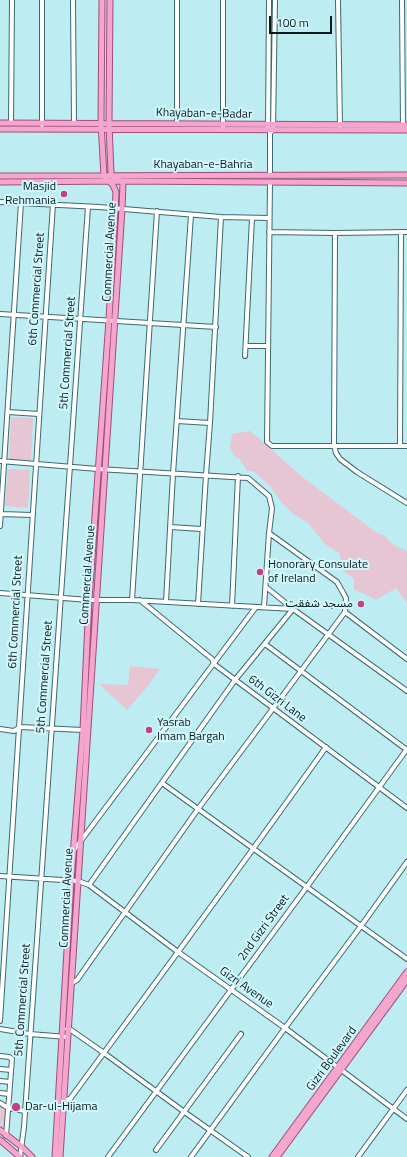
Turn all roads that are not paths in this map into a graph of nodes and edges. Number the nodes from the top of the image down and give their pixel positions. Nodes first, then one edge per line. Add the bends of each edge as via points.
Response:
1 (12, 0) edge
2 (42, 0) edge
3 (73, 0) edge
4 (102, 0) edge
5 (110, 0) edge
6 (177, 0) edge
7 (223, 0) edge
8 (269, 0) edge
9 (275, 0) edge
10 (338, 0) edge
11 (402, 0) edge
12 (0, 123) edge
13 (11, 123) junction
14 (43, 123) junction
15 (74, 123) junction
16 (101, 123) junction
17 (177, 123) junction
18 (109, 126) junction
19 (223, 127) junction
20 (340, 127) junction
21 (405, 127) edge
22 (0, 129) edge
23 (42, 129) junction
24 (101, 129) junction
25 (270, 129) junction
26 (103, 167) junction
27 (111, 175) junction
28 (192, 175) junction
29 (270, 175) junction
30 (407, 175) edge
31 (0, 176) edge
32 (93, 176) junction
33 (104, 176) junction
34 (122, 181) junction
35 (0, 182) edge
36 (109, 182) junction
37 (192, 182) junction
38 (270, 182) junction
39 (407, 183) edge
40 (0, 202) edge
41 (21, 203) junction
42 (52, 204) junction
43 (88, 207) junction
44 (115, 208) junction
45 (122, 209) junction
46 (157, 211) junction
47 (191, 215) junction
48 (222, 216) junction
49 (252, 218) junction
50 (269, 218) junction
51 (269, 232) junction
52 (401, 232) junction
53 (407, 232) edge
54 (335, 233) junction
55 (0, 314) edge
56 (14, 315) junction
57 (45, 317) junction
58 (80, 319) junction
59 (109, 320) junction
60 (116, 321) junction
61 (150, 322) junction
62 (183, 325) junction
63 (216, 327) junction
64 (246, 346) junction
65 (268, 346) junction
66 (245, 356) dead end
67 (8, 412) junction
68 (39, 414) junction
69 (177, 421) junction
70 (210, 423) junction
71 (334, 445) junction
72 (400, 446) junction
73 (407, 446) edge
74 (2, 462) edge
75 (36, 464) junction
76 (70, 466) junction
77 (98, 469) junction
78 (105, 469) junction
79 (140, 471) junction
80 (173, 474) junction
81 (206, 475) junction
82 (238, 476) junction
83 (407, 503) edge
84 (1, 514) edge
85 (32, 515) junction
86 (0, 526) edge
87 (170, 527) junction
88 (202, 529) junction
89 (269, 533) junction
90 (266, 587) junction
91 (0, 592) edge
92 (28, 594) junction
93 (61, 597) junction
94 (89, 600) junction
95 (96, 600) junction
96 (132, 600) junction
97 (140, 600) junction
98 (166, 602) junction
99 (198, 604) junction
100 (232, 606) junction
101 (256, 607) junction
102 (264, 607) junction
103 (293, 609) junction
104 (345, 612) junction
105 (328, 635) junction
106 (265, 644) junction
107 (407, 659) edge
108 (214, 664) junction
109 (301, 670) junction
110 (235, 680) junction
111 (407, 691) edge
112 (272, 709) junction
113 (20, 728) junction
114 (0, 729) edge
115 (51, 729) junction
116 (82, 730) junction
117 (326, 747) junction
118 (407, 749) edge
119 (162, 783) junction
120 (379, 787) junction
121 (407, 808) edge
122 (198, 809) junction
123 (80, 844) junction
124 (254, 849) junction
125 (74, 850) junction
126 (407, 862) edge
127 (0, 876) edge
128 (9, 876) junction
129 (41, 879) junction
130 (78, 880) junction
131 (71, 881) junction
132 (89, 885) junction
133 (306, 888) junction
134 (126, 913) junction
135 (361, 926) junction
136 (178, 952) junction
137 (407, 959) edge
138 (407, 972) edge
139 (407, 980) edge
140 (72, 984) junction
141 (231, 990) junction
142 (0, 1021) edge
143 (284, 1028) junction
144 (65, 1029) junction
145 (0, 1030) edge
146 (30, 1034) junction
147 (241, 1034) dead end
148 (64, 1036) junction
149 (104, 1053) junction
150 (0, 1056) edge
151 (0, 1069) edge
152 (339, 1069) junction
153 (11, 1070) junction
154 (0, 1081) edge
155 (10, 1082) junction
156 (407, 1090) edge
157 (157, 1091) junction
158 (0, 1093) edge
159 (9, 1094) junction
160 (63, 1101) junction
161 (0, 1103) edge
162 (8, 1108) junction
163 (393, 1109) junction
164 (25, 1111) junction
165 (183, 1112) junction
166 (407, 1119) edge
167 (0, 1130) edge
168 (210, 1130) junction
169 (6, 1136) junction
170 (0, 1140) edge
171 (22, 1147) junction
172 (156, 1150) dead end
173 (20, 1157) edge
174 (32, 1157) edge
175 (55, 1157) edge
176 (60, 1157) edge
177 (108, 1157) edge
178 (190, 1157) edge
179 (248, 1157) edge
180 (272, 1157) edge
181 (277, 1157) edge
182 (358, 1157) edge

1 - 13 street
2 - 14 street
3 - 15 street
4 - 16 main road
5 - 18 main road
6 - 17 street
7 - 19 street
8 - 25 street
9 - 25 street
10 - 20 street
11 - 21 street
12 - 13 main road, Khayaban-e-Badar
13 - 14 main road, Khayaban-e-Badar
14 - 15 main road, Khayaban-e-Badar
14 - 23 street
15 - 16 main road, Khayaban-e-Badar
16 - 18 main road, Khayaban-e-Badar
16 - 24 main road
17 - 18 main road, Khayaban-e-Badar
17 - 19 main road, Khayaban-e-Badar
18 - 19 main road, Khayaban-e-Badar
18 - 24 main road, Khayaban-e-Badar
18 - 27 main road
19 - 25 main road, Khayaban-e-Badar
20 - 21 main road, Khayaban-e-Badar
20 - 25 main road, Khayaban-e-Badar
22 - 23 main road, Khayaban-e-Badar
23 - 24 main road, Khayaban-e-Badar
24 - 26 main road
25 - 29 street
26 - 32 main road
26 - 33 main road
27 - 28 main road, Khayaban-e-Bahria
27 - 33 main road, Khayaban-e-Bahria
27 - 34 main road
28 - 29 main road, Khayaban-e-Bahria
28 - 37 main road
29 - 30 main road, Khayaban-e-Bahria
31 - 32 main road, Khayaban-e-Bahria
32 - 33 main road, Khayaban-e-Bahria
33 - 36 main road, Commercial Avenue
34 - 36 main road, Khayaban-e-Bahria
34 - 37 main road, Khayaban-e-Bahria
34 - 45 main road, Commercial Avenue
35 - 36 main road, Khayaban-e-Bahria
36 - 44 main road, Commercial Avenue via 116,190
37 - 38 main road, Khayaban-e-Bahria
38 - 39 main road, Khayaban-e-Bahria
38 - 50 street
40 - 41 street
41 - 42 street
41 - 56 street
42 - 43 street
42 - 57 street, 6th Commercial Street
43 - 44 street
43 - 58 street, 5th Commercial Street
44 - 45 street
44 - 59 main road, Commercial Avenue
45 - 46 street
45 - 60 main road, Commercial Avenue
46 - 47 street
46 - 61 street
47 - 48 street
47 - 62 street
48 - 49 street
48 - 63 street
49 - 50 street
49 - 64 street
50 - 51 street
51 - 54 street
51 - 65 street
52 - 53 street
52 - 54 street
52 - 72 street
54 - 71 street
55 - 56 street
56 - 57 street
56 - 67 street
57 - 58 street
57 - 68 street, 6th Commercial Street
58 - 59 street
58 - 76 street, 5th Commercial Street
59 - 60 street
59 - 77 main road, Commercial Avenue
60 - 61 street
60 - 78 main road, Commercial Avenue
61 - 62 street
61 - 79 street
62 - 63 street
62 - 69 street
63 - 70 street
64 - 65 street
64 - 66 street
65 - 71 street via 266,439 269,444
67 - 68 street
67 - 74 street
68 - 75 street, 6th Commercial Street
69 - 70 street
69 - 80 street
70 - 81 street
71 - 72 street
71 - 83 street via 340,459
72 - 73 street
74 - 75 street
74 - 84 street
75 - 76 street
75 - 85 street, 6th Commercial Street
76 - 77 street
76 - 93 street, 5th Commercial Street
77 - 78 street
77 - 94 main road, Commercial Avenue
78 - 79 street
78 - 95 main road, Commercial Avenue
79 - 80 street
79 - 96 street
80 - 81 street
80 - 87 street
81 - 82 street
81 - 88 street
82 - 89 street via 248,478 269,496 272,508
82 - 100 street
84 - 85 street
84 - 86 street
85 - 92 street, 6th Commercial Street
87 - 88 street
87 - 98 street
88 - 99 street
89 - 90 street
89 - 104 street via 337,582 346,598
90 - 102 street
90 - 103 street
91 - 92 street
92 - 93 street
92 - 113 street, 6th Commercial Street
93 - 94 street
93 - 115 street, 5th Commercial Street
94 - 95 street
94 - 116 main road, Commercial Avenue
95 - 96 street
95 - 123 main road, Commercial Avenue
96 - 97 street
97 - 98 street
97 - 108 street, 6th Gizri Lane via 212,659
98 - 99 street
99 - 100 street
100 - 101 street
101 - 102 street
101 - 108 street
102 - 103 street
103 - 105 street
103 - 106 street
104 - 105 street
104 - 107 street
105 - 109 street
105 - 111 street
106 - 109 street
106 - 110 street
108 - 110 street, 6th Gizri Lane
108 - 123 street
109 - 112 street
109 - 118 street
110 - 112 street, 6th Gizri Lane
110 - 119 street
112 - 117 street, 6th Gizri Lane
112 - 122 street
113 - 114 street via 14,731
113 - 115 street
113 - 128 street, 6th Commercial Street
115 - 116 street
115 - 129 street, 5th Commercial Street
116 - 125 main road, Commercial Avenue
117 - 120 street, 6th Gizri Lane
117 - 124 street
118 - 120 street, 2nd Gizri Street
119 - 122 street
119 - 132 street
120 - 121 street, 6th Gizri Lane
120 - 133 street, 2nd Gizri Street
122 - 124 street
122 - 134 street
123 - 125 street
123 - 130 main road, Commercial Avenue
124 - 133 street
124 - 136 street
125 - 131 main road, Commercial Avenue
126 - 135 street
127 - 128 street
128 - 129 street
128 - 142 street, 6th Commercial Street
129 - 131 street
129 - 146 street, 5th Commercial Street
130 - 131 street
130 - 132 street, Gizri Avenue
130 - 140 main road, Commercial Avenue
131 - 144 main road, Commercial Avenue
132 - 134 street, Gizri Avenue
133 - 135 street
133 - 141 street, 2nd Gizri Street
134 - 136 street, Gizri Avenue
134 - 140 street
135 - 137 street
135 - 143 street
136 - 141 street, Gizri Avenue
136 - 149 street
138 - 152 main road, Gizri Boulevard
139 - 152 main road, Gizri Boulevard
140 - 144 main road, Commercial Avenue
141 - 143 street, Gizri Avenue
141 - 157 street, 2nd Gizri Street
143 - 152 street, Gizri Avenue
143 - 168 street
144 - 148 main road, Commercial Avenue
144 - 149 street via 71,1030
145 - 146 street
146 - 148 street
146 - 164 street, 5th Commercial Street
147 - 165 street
148 - 160 main road, Commercial Avenue
148 - 175 main road, Commercial Avenue
149 - 157 street
149 - 160 street via 70,1099
150 - 153 street via 11,1058
151 - 153 street
152 - 163 street, Gizri Avenue
152 - 180 main road, Gizri Boulevard
152 - 181 main road, Gizri Boulevard
153 - 155 street
154 - 155 street
155 - 159 street
156 - 163 street
157 - 165 street
157 - 177 street, 2nd Gizri Street
158 - 159 street
159 - 162 street
160 - 176 main road, Commercial Avenue
161 - 162 street
162 - 164 street
162 - 169 street
163 - 166 street, Gizri Avenue
163 - 182 street
164 - 171 street, 5th Commercial Street
165 - 168 street
165 - 172 street
167 - 169 main road
168 - 178 street
168 - 179 street
169 - 171 main road
170 - 173 main road
171 - 173 street, 5th Commercial Street
171 - 174 main road

